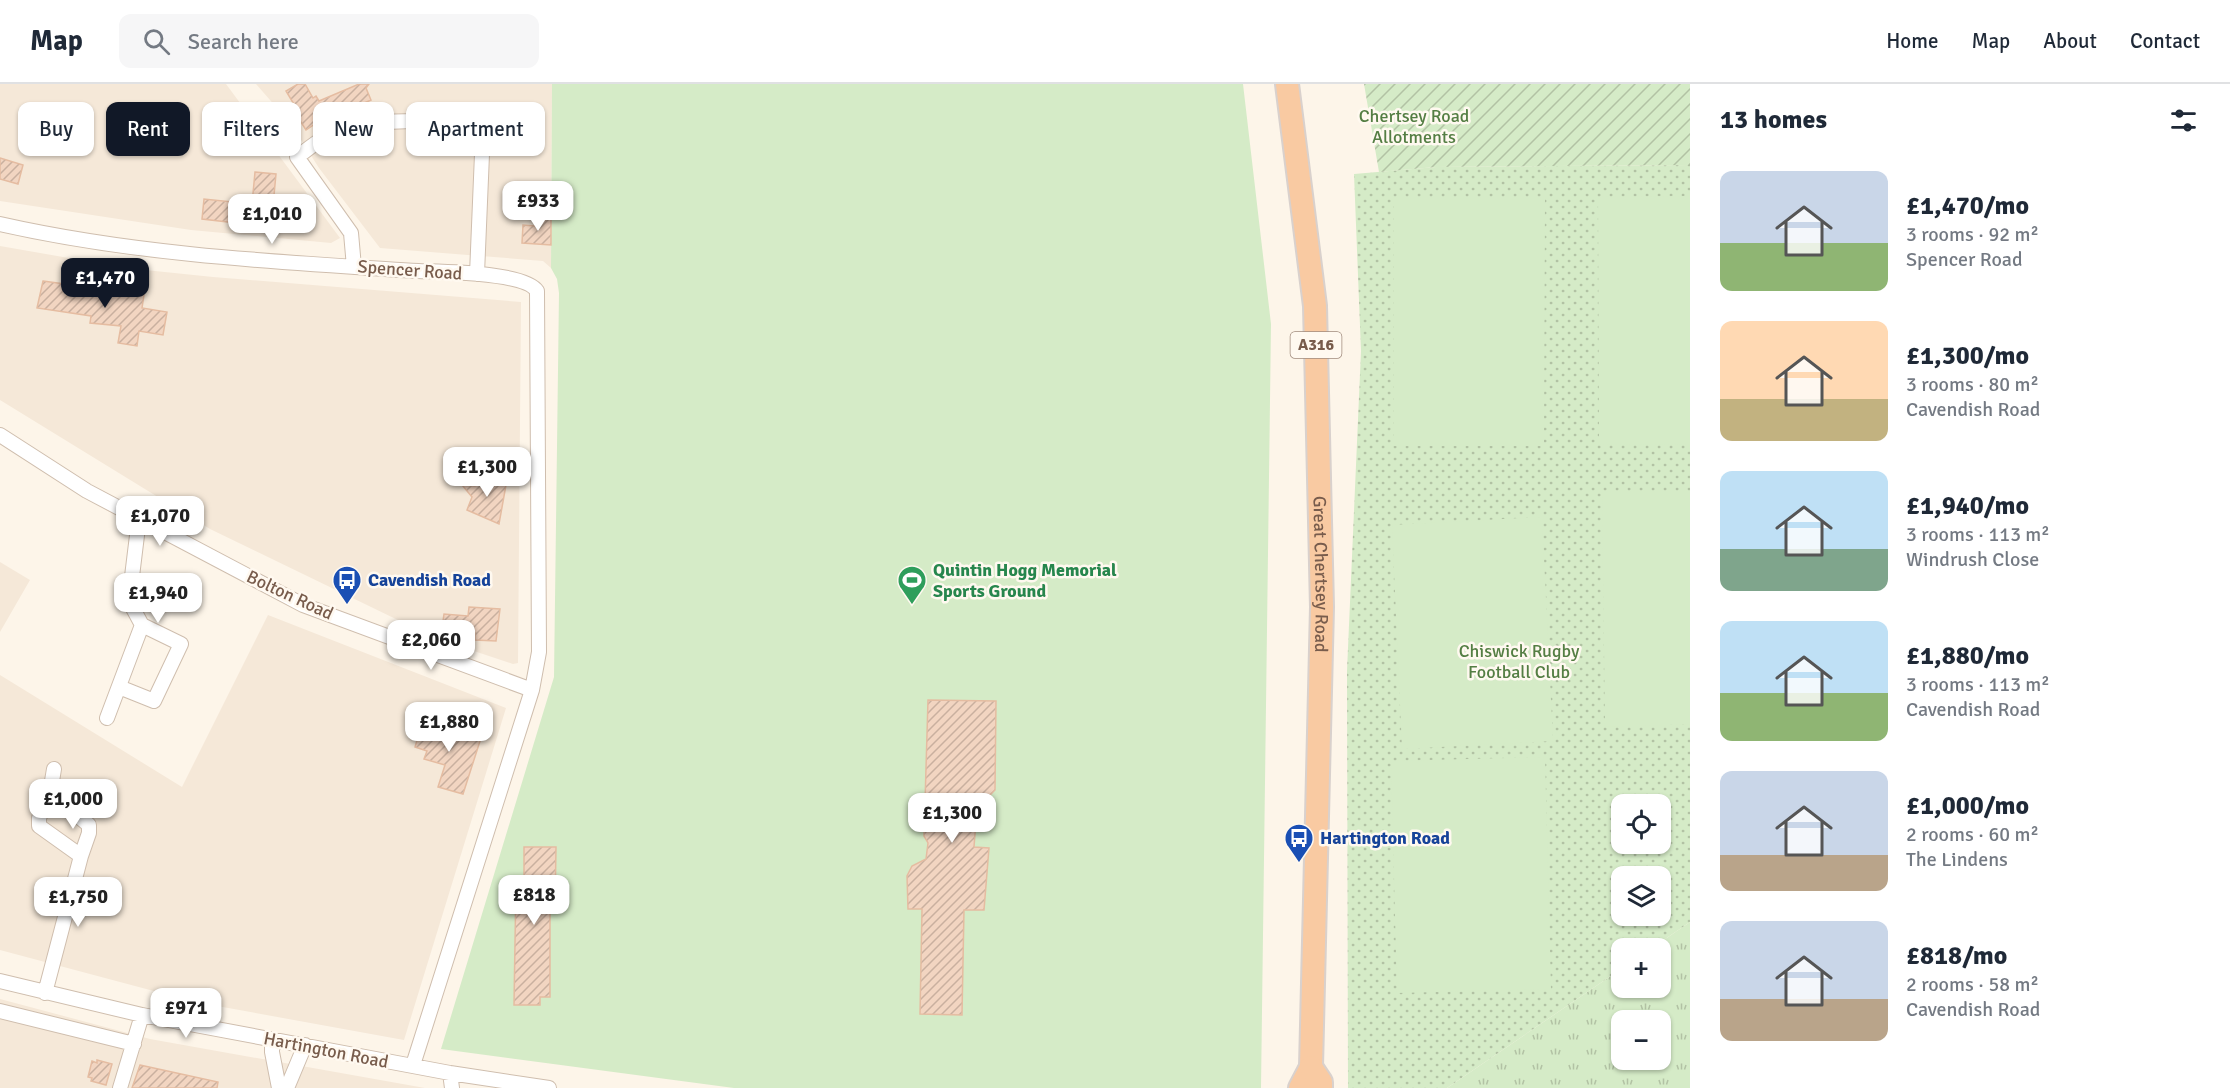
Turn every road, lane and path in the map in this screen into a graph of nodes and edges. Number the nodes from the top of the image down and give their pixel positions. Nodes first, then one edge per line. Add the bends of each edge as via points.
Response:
1 (1287, 84) edge
2 (0, 224) edge
3 (354, 267) junction
4 (477, 274) junction
5 (0, 435) edge
6 (140, 519) junction
7 (142, 626) junction
8 (119, 687) junction
9 (532, 690) junction
10 (107, 718) dead end
11 (54, 769) dead end
12 (50, 793) junction
13 (81, 856) junction
14 (0, 981) edge
15 (45, 993) junction
16 (0, 1011) edge
17 (142, 1015) junction
18 (272, 1039) junction
19 (134, 1044) junction
20 (305, 1045) junction
21 (413, 1065) junction
22 (1311, 1067) junction
23 (450, 1073) junction
24 (120, 1088) edge
25 (279, 1088) edge
26 (287, 1088) edge
27 (452, 1088) edge
28 (549, 1088) edge
29 (1300, 1088) edge
30 (1321, 1088) edge

1 - 22 highway, Great Chertsey Road / A316 via 1316,306 1322,608
2 - 3 street, Spencer Road via 130,247
3 - 4 street, Spencer Road
3 - 4 street via 351,233 297,157 324,137 364,123 456,124 474,137 482,154
4 - 9 street, Spencer Road via 526,283 534,286 539,297 539,652
5 - 6 street, Bolton Road via 87,491
6 - 7 street via 129,601
6 - 9 street, Bolton Road via 303,605
7 - 8 street
7 - 8 street via 181,644 154,701
8 - 10 street
9 - 21 street
11 - 12 street
12 - 13 street via 89,825
12 - 13 street via 39,826
13 - 15 street
14 - 15 street, Hartington Road
15 - 17 street, Hartington Road
16 - 19 street
17 - 18 street, Hartington Road
17 - 19 street
18 - 20 street, Hartington Road
18 - 25 street
19 - 24 street
20 - 21 street, Hartington Road
20 - 26 street
21 - 23 street, Hartington Road
22 - 29 highway, Great Chertsey Road / A316
22 - 30 highway, Great Chertsey Road / A316
23 - 27 street
23 - 28 street, Hartington Road

